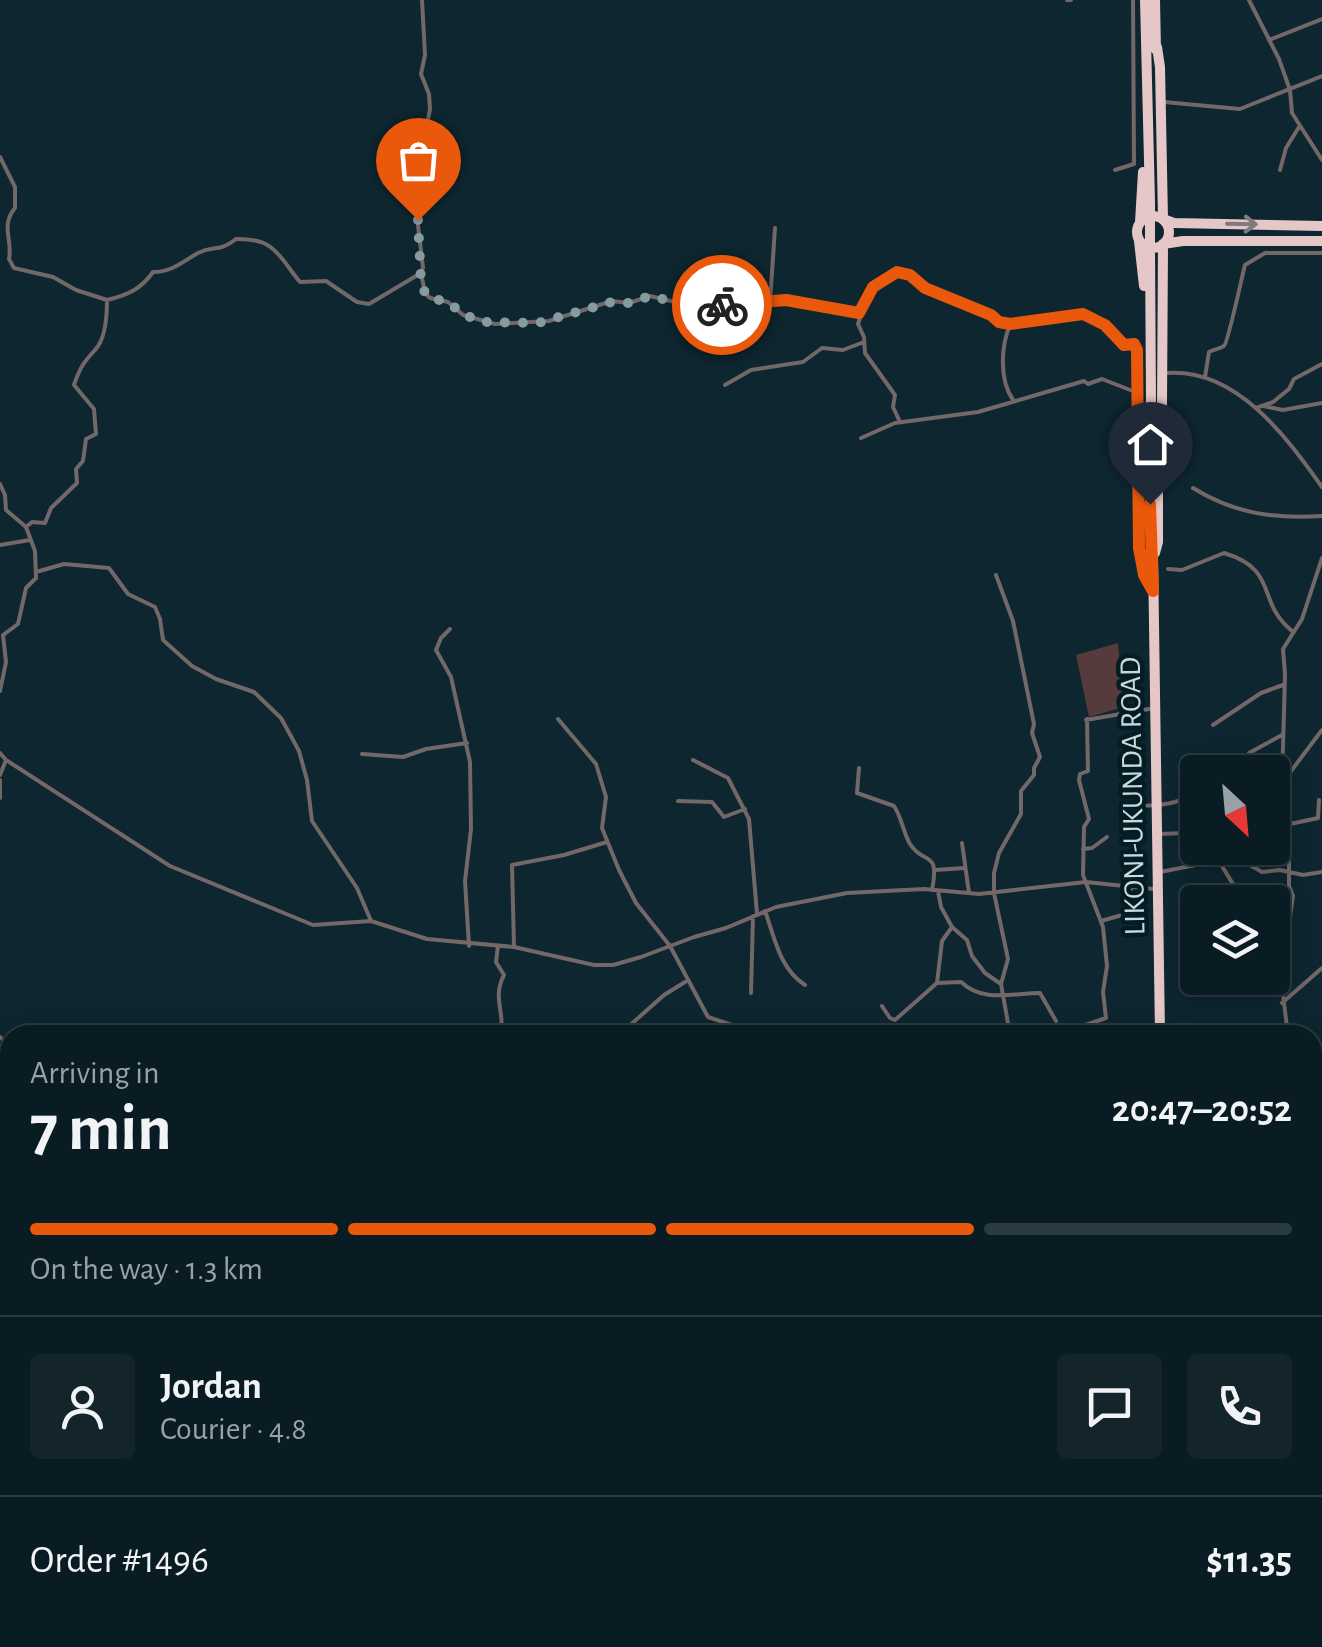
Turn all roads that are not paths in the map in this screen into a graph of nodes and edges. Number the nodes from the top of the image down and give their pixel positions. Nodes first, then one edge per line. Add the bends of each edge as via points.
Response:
1 (422, 0) edge
2 (1146, 0) edge
3 (1154, 0) edge
4 (1249, 0) edge
5 (1132, 2) edge
6 (1322, 20) edge
7 (1269, 40) junction
8 (1151, 47) junction
9 (1322, 76) edge
10 (1290, 90) junction
11 (1160, 102) junction
12 (1299, 127) junction
13 (0, 157) edge
14 (1322, 160) edge
15 (1115, 170) dead end
16 (1280, 170) dead end
17 (1162, 219) junction
18 (1140, 222) junction
19 (1322, 226) edge
20 (775, 228) dead end
21 (1139, 241) junction
22 (1322, 241) edge
23 (1163, 244) junction
24 (1322, 254) edge
25 (420, 274) junction
26 (741, 288) dead end
27 (108, 300) junction
28 (770, 302) junction
29 (753, 303) junction
30 (859, 313) junction
31 (1010, 324) junction
32 (864, 342) junction
33 (1322, 364) edge
34 (1162, 373) junction
35 (1205, 376) junction
36 (726, 385) dead end
37 (1138, 393) junction
38 (1013, 400) junction
39 (1322, 403) edge
40 (1273, 406) junction
41 (1256, 408) junction
42 (900, 422) junction
43 (1270, 425) junction
44 (1153, 426) junction
45 (860, 438) dead end
46 (0, 484) edge
47 (1194, 488) dead end
48 (1322, 488) edge
49 (1322, 516) edge
50 (26, 527) junction
51 (30, 540) junction
52 (0, 545) edge
53 (1322, 558) edge
54 (1168, 569) dead end
55 (36, 572) junction
56 (996, 576) dead end
57 (1153, 591) junction
58 (450, 629) dead end
59 (1292, 631) junction
60 (1284, 684) junction
61 (0, 690) edge
62 (1155, 708) junction
63 (558, 719) dead end
64 (1213, 725) dead end
65 (1322, 730) edge
66 (1282, 735) junction
67 (467, 743) junction
68 (0, 752) edge
69 (1249, 753) dead end
70 (362, 754) dead end
71 (1282, 755) edge
72 (6, 760) junction
73 (692, 760) dead end
74 (859, 768) dead end
75 (1290, 772) edge
76 (0, 778) edge
77 (1180, 797) edge
78 (0, 798) edge
79 (1319, 800) dead end
80 (678, 801) dead end
81 (1126, 806) dead end
82 (1157, 806) junction
83 (744, 809) junction
84 (1290, 824) edge
85 (1180, 832) edge
86 (1157, 834) junction
87 (1107, 838) dead end
88 (608, 842) junction
89 (962, 843) dead end
90 (1083, 850) junction
91 (1202, 865) edge
92 (1250, 865) edge
93 (1289, 865) edge
94 (965, 868) junction
95 (935, 870) junction
96 (1158, 872) junction
97 (1289, 872) junction
98 (1322, 872) edge
99 (1086, 882) junction
100 (1131, 886) junction
101 (1158, 889) junction
102 (935, 890) junction
103 (994, 893) junction
104 (970, 894) junction
105 (765, 911) junction
106 (755, 915) junction
107 (371, 921) junction
108 (1101, 921) junction
109 (952, 927) junction
110 (469, 946) junction
111 (498, 946) junction
112 (670, 946) junction
113 (514, 948) junction
114 (1322, 968) edge
115 (687, 981) junction
116 (936, 983) junction
117 (1001, 984) junction
118 (804, 985) dead end
119 (751, 994) dead end
120 (1005, 996) junction
121 (1282, 1003) junction
122 (882, 1006) dead end
123 (1056, 1021) dead end
124 (1008, 1024) dead end
125 (502, 1025) edge
126 (631, 1025) edge
127 (730, 1025) edge
128 (1086, 1025) edge
129 (1160, 1025) edge
130 (1286, 1025) edge

1 - 25 street via 429,112 410,157
2 - 8 highway, LIKONI-UKUNDA ROAD
3 - 8 highway, LIKONI-UKUNDA ROAD
4 - 7 street
5 - 15 street via 1134,164
6 - 7 street
7 - 10 street
8 - 11 highway
8 - 18 highway
8 - 44 highway, LIKONI-UKUNDA ROAD, bridge
9 - 10 street
10 - 11 street via 1240,109
10 - 12 street
11 - 17 highway
12 - 14 street
12 - 16 street
13 - 27 street via 15,187 6,232 12,265
17 - 18 highway
17 -> 19 highway
17 - 23 highway via 1169,233
18 - 21 highway
20 - 28 street
21 - 23 highway via 1152,248
21 - 44 highway
22 - 23 highway
23 - 34 highway
24 - 35 street via 1265,252 1244,265 1230,337 1208,352
25 - 27 street via 365,304 326,281 300,282 277,250 236,239 226,249 153,272 137,290
25 - 29 street via 430,298 495,324 549,321 650,296 679,303
26 - 29 street
27 - 50 street via 103,335 74,384 94,409 96,434 86,439 76,484 44,523
28 - 29 street
28 - 30 street
30 - 31 street via 873,287 897,272
30 - 32 street
31 - 37 street via 1095,318 1124,345 1134,344
31 - 38 street via 1003,363
32 - 36 street via 751,370
32 - 42 street via 895,395
33 - 40 street via 1294,379
34 - 35 street
34 - 44 highway
35 - 41 street
37 - 38 street via 1102,380
37 - 57 street via 1139,548
38 - 42 street via 978,412
39 - 40 street
40 - 41 street
40 - 43 street
41 - 43 street
42 - 45 street
43 - 48 street
44 - 57 highway, LIKONI-UKUNDA ROAD
46 - 50 street via 6,510
47 - 49 street via 1256,516
50 - 51 street
51 - 52 street
51 - 55 street
53 - 59 street
54 - 59 street via 1224,554 1251,563 1275,616
55 - 61 street via 18,624 3,635
55 - 107 street via 64,564 110,568 128,594 154,607 163,640 192,666 254,692 272,707 297,744 312,821
56 - 103 street via 1013,621 1040,757 1020,791 1021,814 996,861
57 - 62 highway, LIKONI-UKUNDA ROAD
58 - 67 street via 436,650 451,678
59 - 60 street via 1283,649
60 - 64 street
60 - 66 street
62 - 82 highway, LIKONI-UKUNDA ROAD
62 - 90 street via 1086,720 1088,770 1079,782 1090,819
63 - 88 street via 599,770
65 - 75 street
66 - 69 street
66 - 71 street
67 - 70 street via 403,757
67 - 110 street
68 - 72 street
72 - 76 street
72 - 107 street via 188,875 313,925
73 - 83 street via 728,778
74 - 95 street via 857,793 894,806 910,844
76 - 78 street
77 - 82 street
79 - 84 street via 1318,818
80 - 83 street via 712,802 724,817
81 - 82 street
82 - 86 highway, LIKONI-UKUNDA ROAD
83 - 106 street via 752,829
85 - 86 street
86 - 96 highway, LIKONI-UKUNDA ROAD
87 - 90 street
88 - 112 street via 636,903
88 - 113 street via 512,865
89 - 94 street
90 - 99 street
91 - 96 street
92 - 97 street
93 - 97 street
94 - 95 street
94 - 104 street
95 - 102 street
96 - 101 highway, LIKONI-UKUNDA ROAD
97 - 98 street
97 - 121 street via 1293,896
99 - 100 street
99 - 103 street
99 - 108 street
100 - 101 street
100 - 108 street via 1129,912
101 - 129 highway, LIKONI-UKUNDA ROAD
102 - 104 street
102 - 105 street via 847,893
102 - 109 street
103 - 104 street
103 - 117 street via 1008,957
105 - 106 street
105 - 118 street via 783,963
106 - 112 street
106 - 119 street
107 - 110 street
108 - 128 street via 1108,966 1105,1019
109 - 116 street via 942,941
109 - 117 street via 983,971
110 - 111 street
111 - 113 street
111 - 125 street
112 - 113 street via 604,966
112 - 115 street
114 - 121 street
115 - 126 street
115 - 127 street via 710,1019
116 - 120 street via 961,982 972,993
116 - 122 street via 896,1020
117 - 120 street
120 - 123 street via 1040,993
120 - 124 street
121 - 130 street

